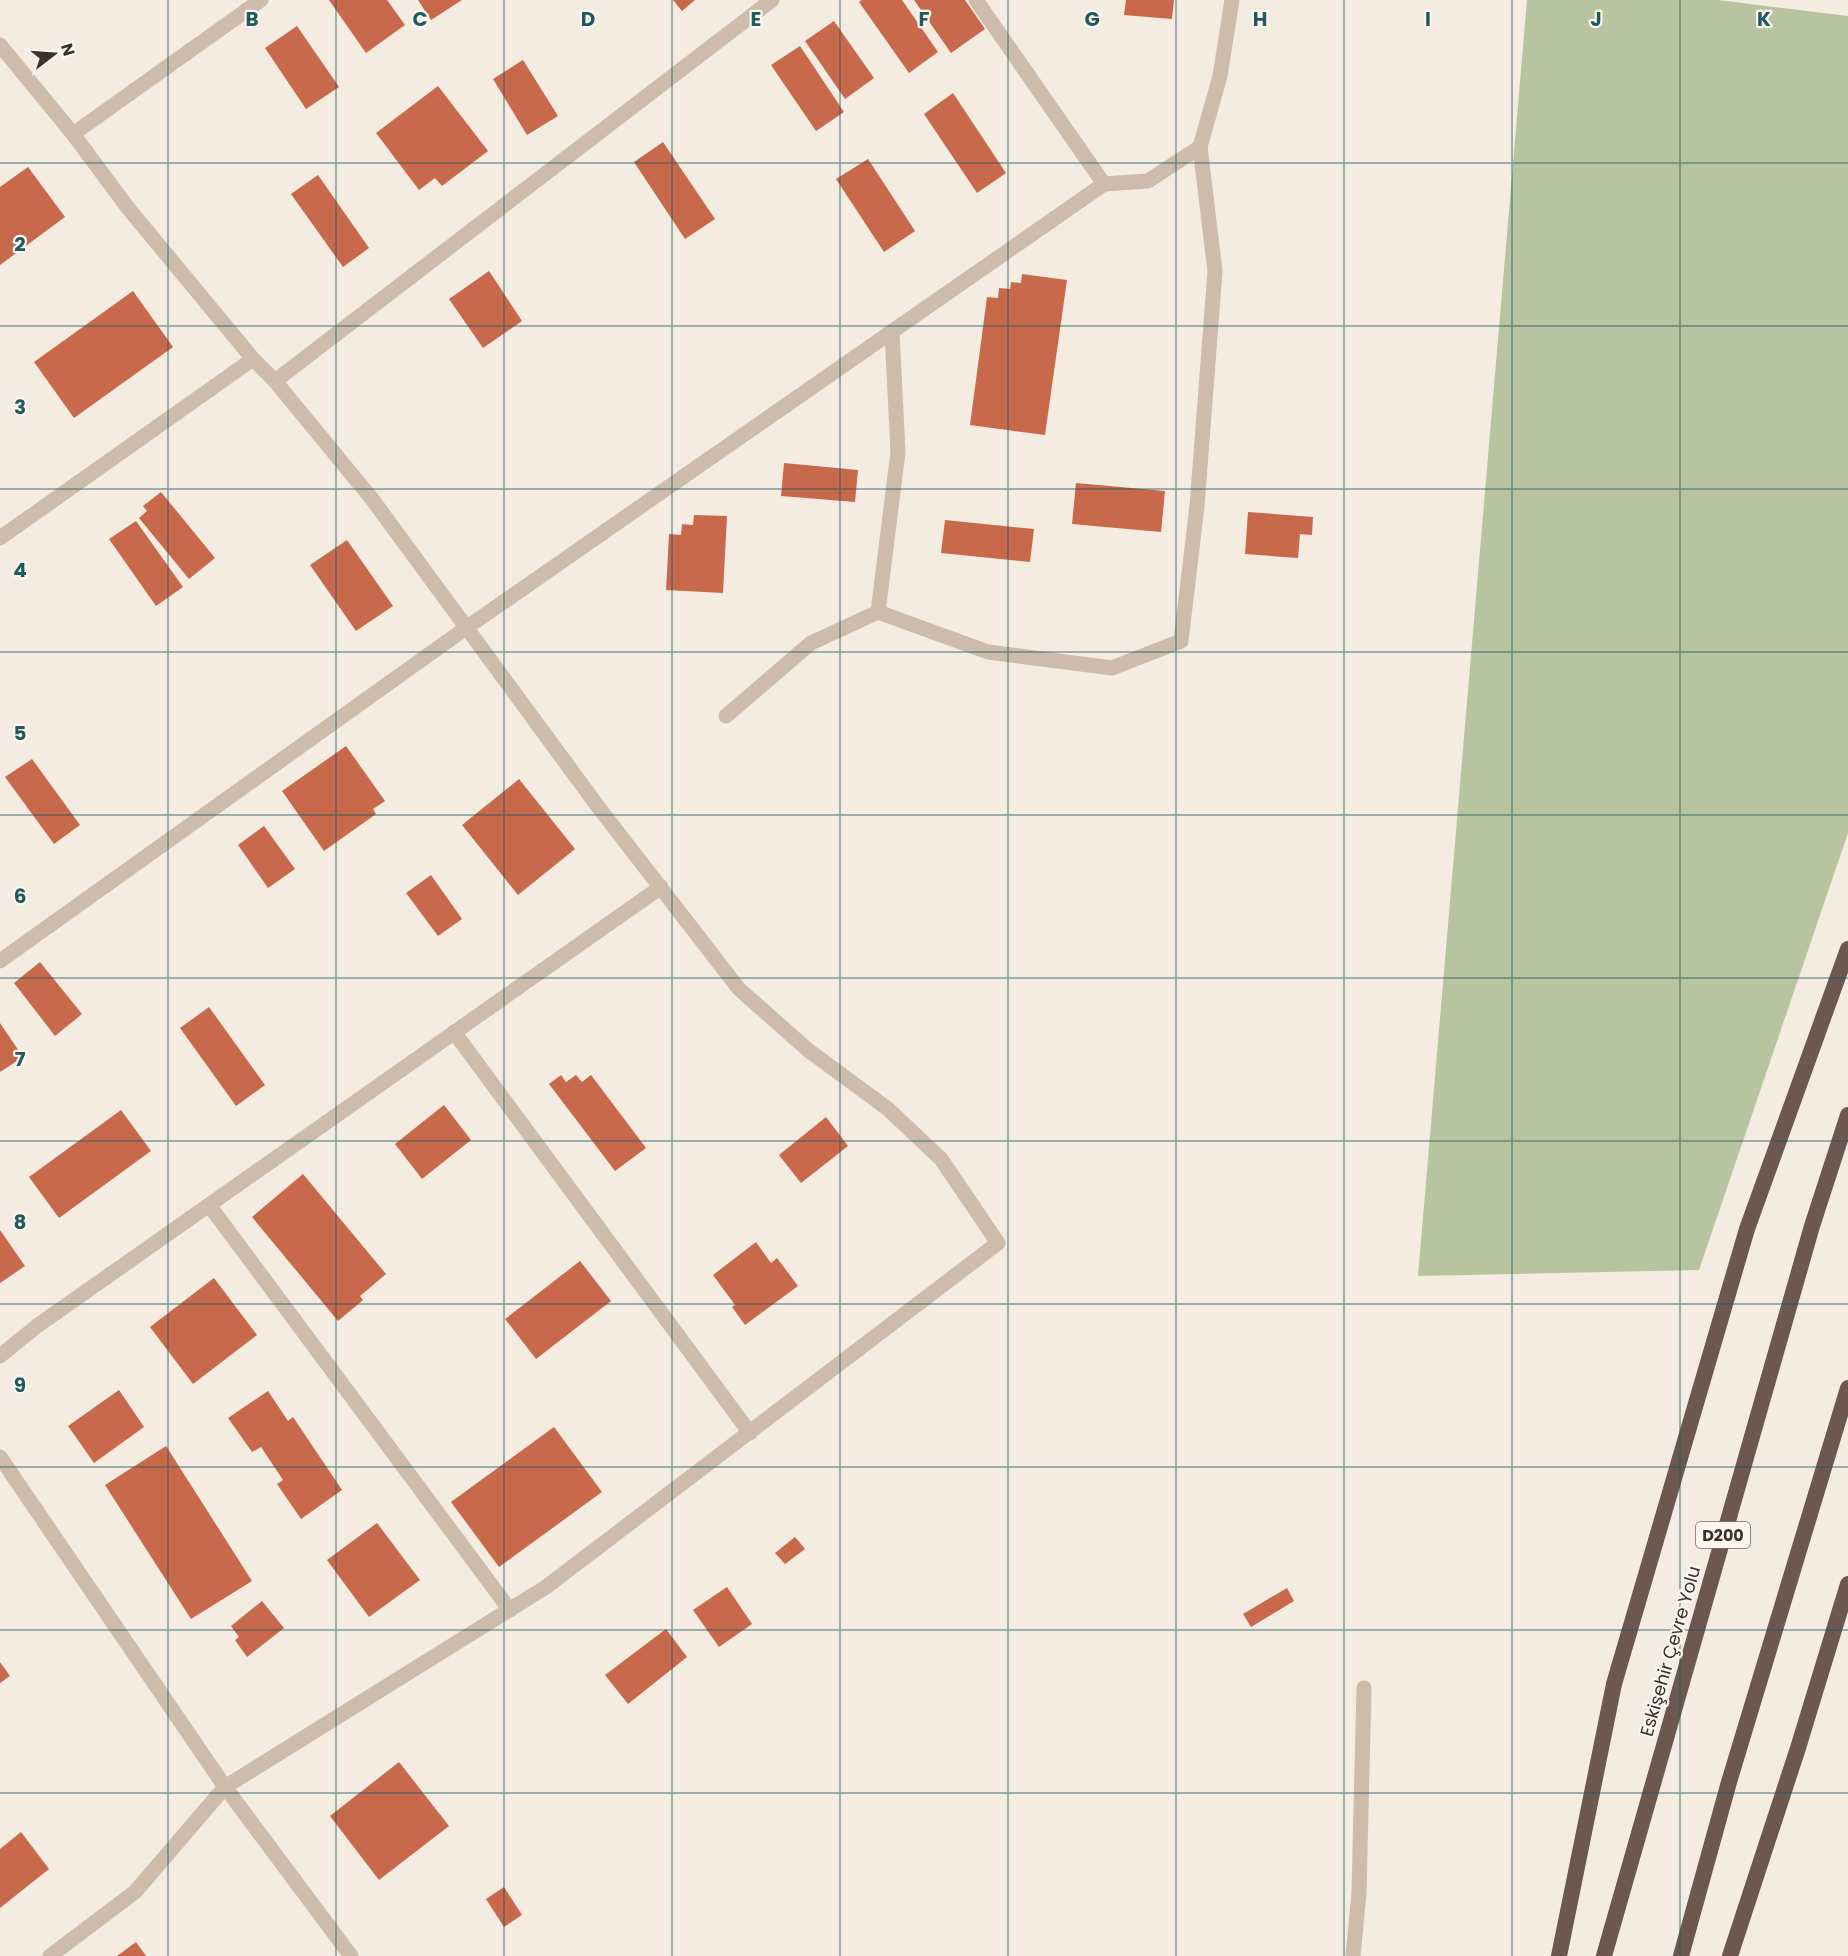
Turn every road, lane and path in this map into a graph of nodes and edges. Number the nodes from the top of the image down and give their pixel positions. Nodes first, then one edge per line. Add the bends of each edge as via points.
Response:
1 (261, 0) edge
2 (772, 0) edge
3 (976, 0) edge
4 (1232, 0) edge
5 (0, 45) edge
6 (73, 134) junction
7 (1200, 147) junction
8 (1104, 184) junction
9 (892, 332) junction
10 (253, 359) junction
11 (275, 381) junction
12 (0, 538) edge
13 (878, 612) junction
14 (466, 628) junction
15 (726, 716) dead end
16 (661, 888) junction
17 (1848, 949) edge
18 (0, 962) edge
19 (454, 1032) junction
20 (1848, 1115) edge
21 (209, 1205) junction
22 (0, 1356) edge
23 (1848, 1388) edge
24 (750, 1433) junction
25 (0, 1457) edge
26 (1848, 1584) edge
27 (510, 1610) junction
28 (1364, 1688) dead end
29 (225, 1787) junction
30 (50, 1956) edge
31 (351, 1956) edge
32 (1353, 1956) edge
33 (1558, 1956) edge
34 (1604, 1956) edge
35 (1680, 1956) edge
36 (1730, 1956) edge

1 - 6 street
2 - 11 street
3 - 8 street
4 - 7 street via 1220,76
5 - 6 street
6 - 10 street via 128,208
7 - 8 street via 1148,181
7 - 13 street via 1215,271 1197,506 1180,641 1112,668 988,652
8 - 9 street
9 - 13 street via 898,452
9 - 14 street
10 - 11 street
10 - 12 street
11 - 14 street via 372,499
13 - 15 street via 811,643
14 - 16 street
14 - 18 street
16 - 19 street
16 - 24 street via 739,989 808,1050 888,1109 941,1159 998,1243
17 - 33 highway via 1748,1229 1614,1684
19 - 21 street
19 - 24 street
20 - 34 highway, Eskişehir Çevre Yolu / D200 via 1808,1237
21 - 22 street
21 - 27 street
23 - 35 highway
24 - 27 street
25 - 29 street
26 - 36 highway
27 - 29 street
28 - 32 street via 1359,1893
29 - 30 street via 135,1892
29 - 31 street

